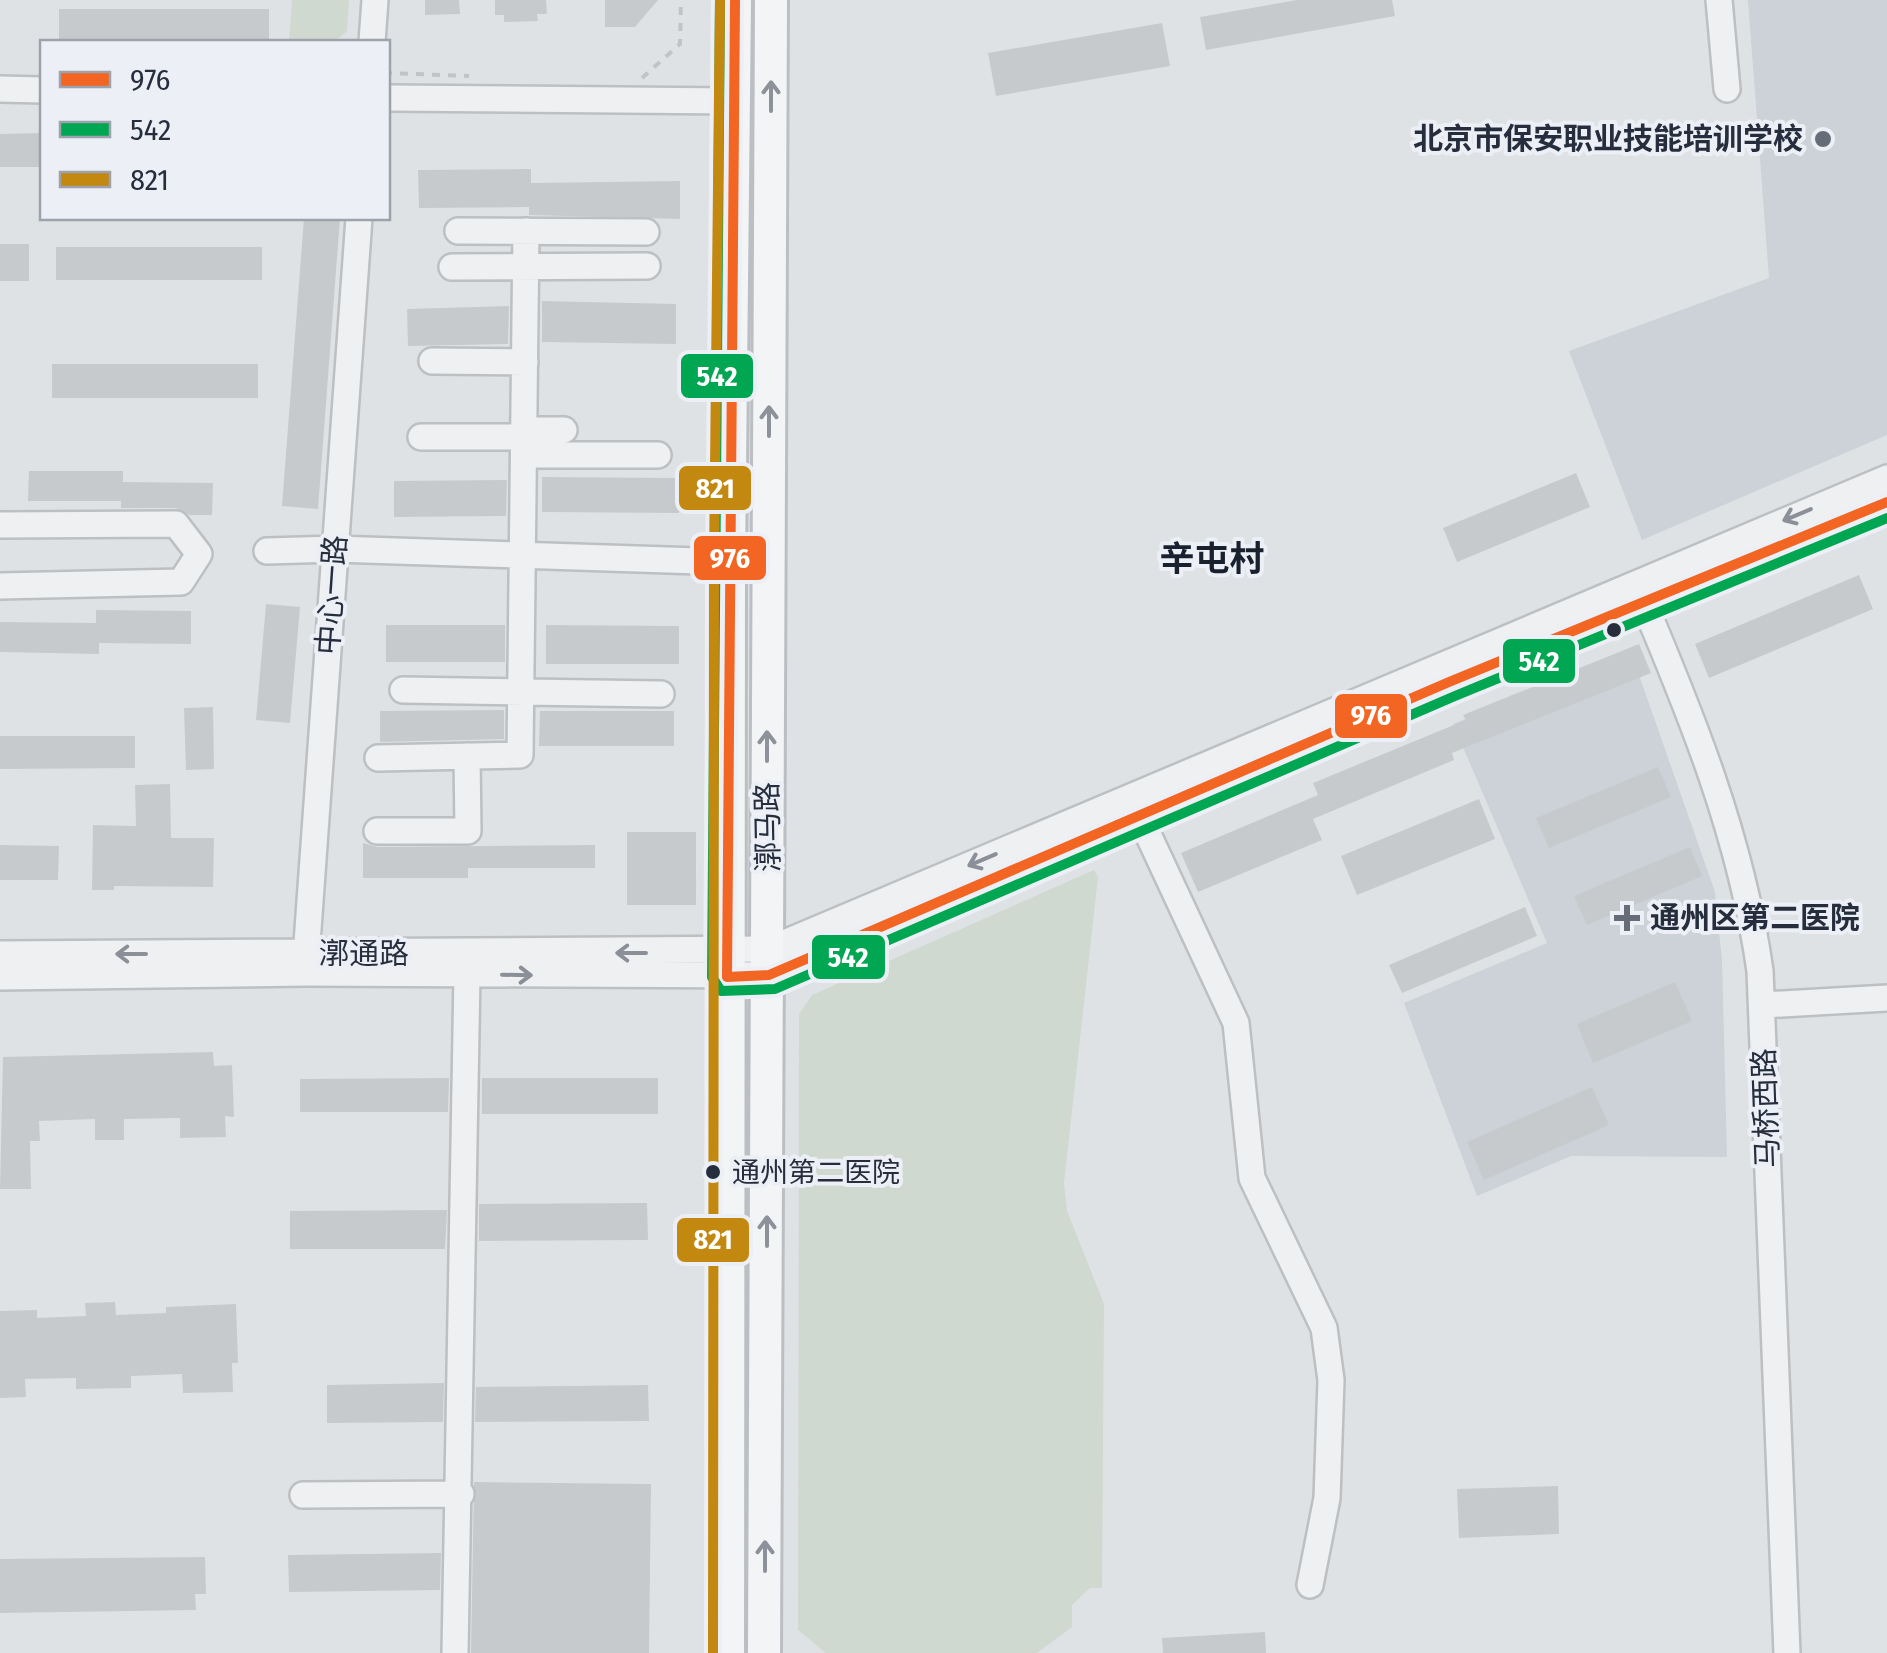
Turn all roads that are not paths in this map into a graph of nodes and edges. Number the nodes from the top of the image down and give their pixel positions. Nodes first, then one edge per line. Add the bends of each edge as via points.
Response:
1 (375, 0) edge
2 (736, 0) edge
3 (771, 0) edge
4 (1719, 0) edge
5 (381, 40) edge
6 (0, 89) edge
7 (1727, 89) dead end
8 (40, 90) edge
9 (390, 98) edge
10 (733, 101) junction
11 (359, 220) edge
12 (458, 231) dead end
13 (526, 231) junction
14 (646, 232) dead end
15 (526, 266) junction
16 (646, 266) dead end
17 (452, 267) dead end
18 (432, 362) dead end
19 (525, 362) junction
20 (564, 430) dead end
21 (421, 437) dead end
22 (524, 440) junction
23 (658, 455) dead end
24 (1887, 478) edge
25 (1887, 502) edge
26 (0, 525) edge
27 (335, 549) junction
28 (267, 552) dead end
29 (523, 555) junction
30 (729, 562) junction
31 (0, 586) edge
32 (1640, 593) junction
33 (403, 690) dead end
34 (520, 690) junction
35 (661, 694) dead end
36 (467, 756) junction
37 (378, 758) dead end
38 (1139, 815) junction
39 (377, 831) dead end
40 (0, 954) edge
41 (770, 962) junction
42 (305, 964) junction
43 (728, 964) junction
44 (467, 974) junction
45 (0, 977) edge
46 (1887, 998) edge
47 (1763, 1005) junction
48 (461, 1494) junction
49 (303, 1495) dead end
50 (1310, 1585) dead end
51 (455, 1653) edge
52 (728, 1653) edge
53 (764, 1653) edge
54 (1787, 1653) edge

1 - 5 street
2 - 10 main road, 漷马路
41 -> 3 main road, 漷马路
4 - 7 street
6 - 8 street
9 - 10 street
10 - 30 main road, 漷马路
11 - 27 street, 中心一路
12 - 13 street
13 - 14 street
13 - 15 street
15 - 16 street
15 - 17 street
15 - 19 street
18 - 19 street
19 - 22 street
20 - 22 street
21 - 22 street
22 - 23 street
22 - 29 street
24 -> 32 street
25 - 32 street
26 - 31 street via 176,524 199,554 181,582
27 - 28 street
27 - 29 street
27 - 42 street, 中心一路
29 - 30 street
29 - 34 street
30 - 43 main road, 漷马路
32 - 38 street
32 -> 41 street
32 - 47 street, 马桥西路 via 1730,824
33 - 34 street
34 - 35 street
34 - 36 street via 520,755
36 - 37 street
36 - 39 street via 468,831
38 - 41 street
38 - 50 street via 1236,1023 1252,1178 1324,1328 1332,1380 1327,1498
42 -> 40 street, 漷通路
41 - 43 street
53 -> 41 main road, 漷马路
43 -> 42 street, 漷通路
42 - 44 street, 漷通路
42 - 45 street, 漷通路
44 -> 43 street, 漷通路
43 - 52 main road, 漷马路
44 - 48 street
46 - 47 street
47 - 54 street, 马桥西路
48 - 49 street
48 - 51 street

